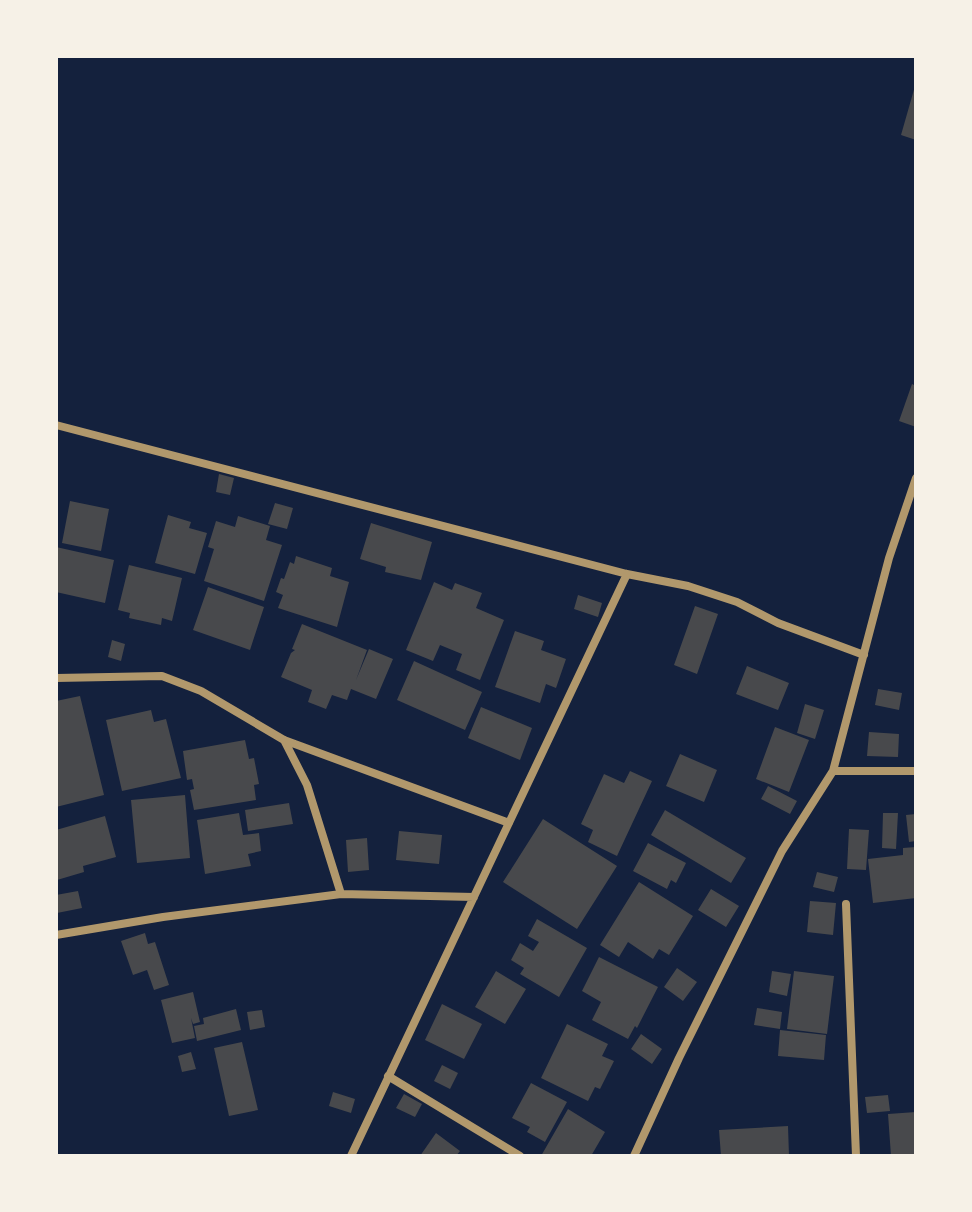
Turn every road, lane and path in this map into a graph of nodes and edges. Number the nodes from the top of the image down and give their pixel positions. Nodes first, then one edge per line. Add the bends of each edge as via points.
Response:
1 (56, 425) edge
2 (916, 478) edge
3 (627, 574) junction
4 (864, 655) junction
5 (56, 678) edge
6 (284, 740) junction
7 (833, 771) junction
8 (916, 771) edge
9 (509, 823) junction
10 (341, 894) junction
11 (474, 897) junction
12 (846, 904) dead end
13 (56, 935) edge
14 (388, 1076) junction
15 (351, 1156) edge
16 (520, 1156) edge
17 (634, 1156) edge
18 (856, 1156) edge

1 - 3 street
2 - 4 street
3 - 4 street via 737,602
3 - 9 street
4 - 7 street
5 - 6 street via 162,676 201,691
6 - 9 street
6 - 10 street via 307,785
7 - 8 street
7 - 17 street via 782,851
9 - 11 street
10 - 11 street
10 - 13 street
11 - 14 street
12 - 18 street
14 - 15 street
14 - 16 street

